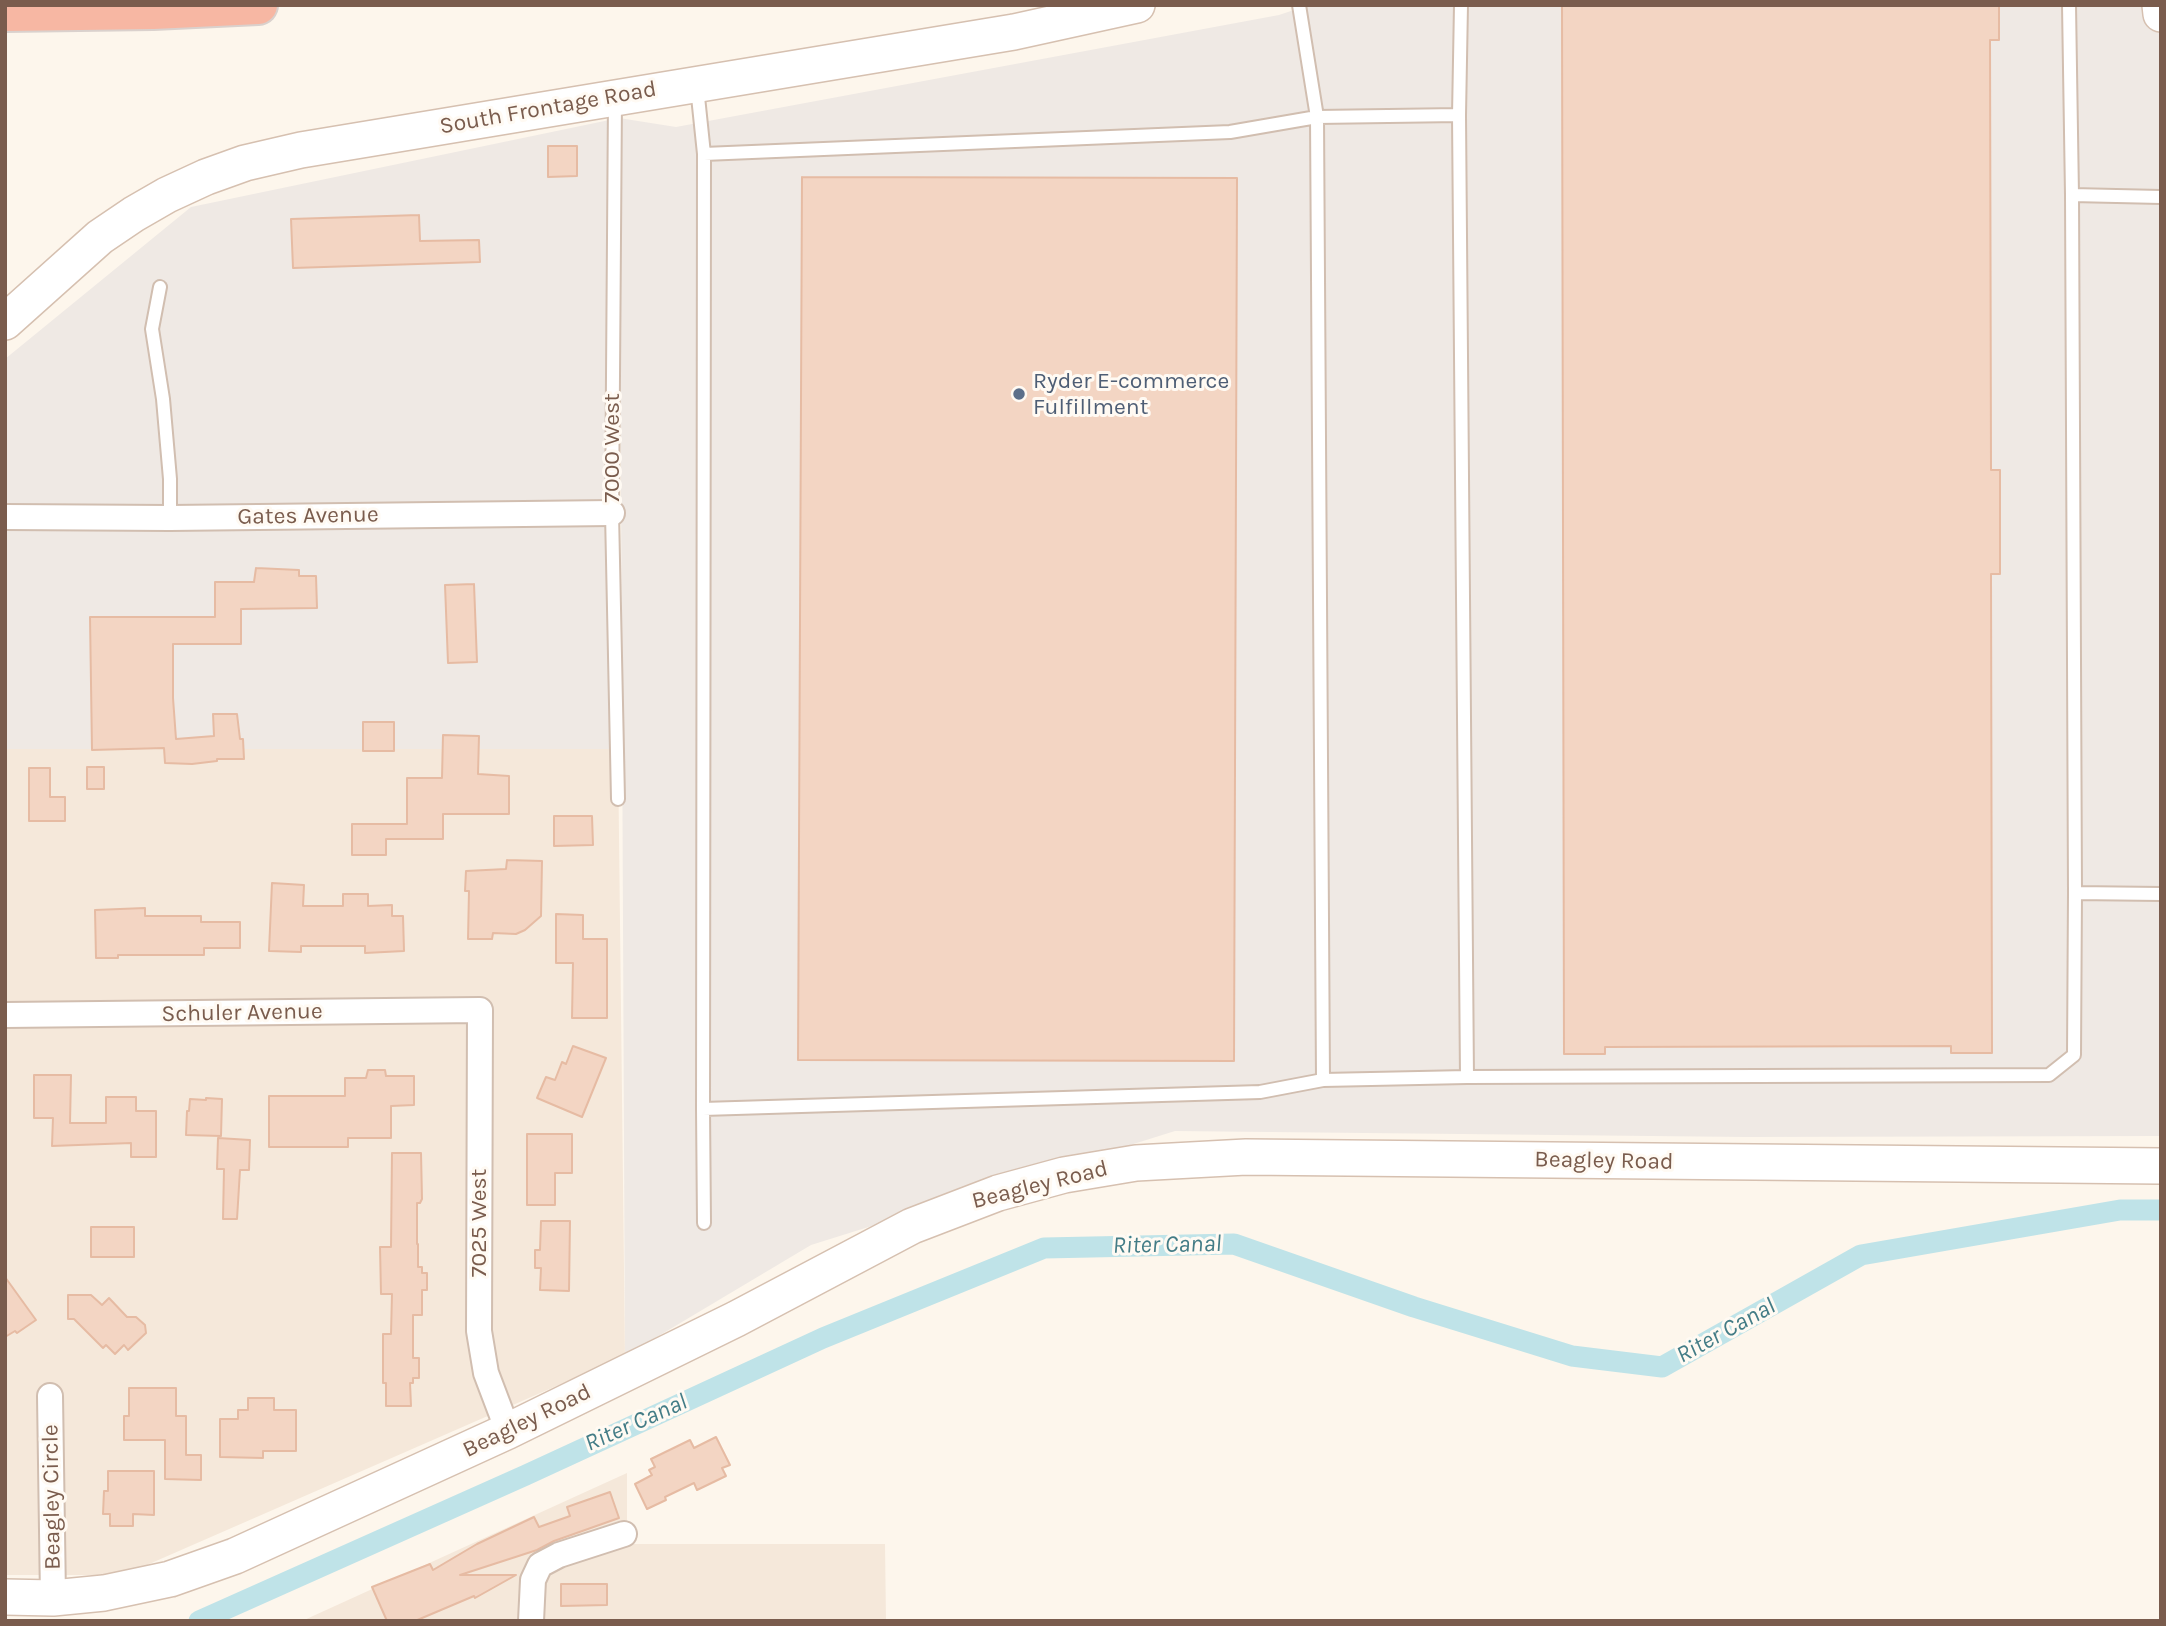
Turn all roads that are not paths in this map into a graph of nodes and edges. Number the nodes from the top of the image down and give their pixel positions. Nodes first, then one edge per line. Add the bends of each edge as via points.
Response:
1 (258, 5) edge
2 (1137, 5) edge
3 (1299, 5) edge
4 (1461, 5) edge
5 (2069, 5) edge
6 (2160, 5) edge
7 (5, 12) edge
8 (2161, 14) edge
9 (696, 83) junction
10 (615, 97) junction
11 (1459, 115) junction
12 (1317, 117) junction
13 (704, 153) junction
14 (2072, 195) junction
15 (2161, 197) edge
16 (160, 287) dead end
17 (5, 322) edge
18 (611, 513) junction
19 (5, 517) edge
20 (170, 517) junction
21 (618, 799) dead end
22 (2075, 893) junction
23 (2161, 894) edge
24 (480, 1010) joint
25 (5, 1015) edge
26 (1467, 1077) junction
27 (1323, 1080) junction
28 (703, 1109) junction
29 (2161, 1166) edge
30 (704, 1223) dead end
31 (50, 1396) dead end
32 (508, 1431) junction
33 (624, 1534) dead end
34 (5, 1597) edge
35 (53, 1598) junction
36 (531, 1621) edge

1 - 7 highway
2 - 9 street, South Frontage Road via 1014,32
3 - 12 lane
4 - 11 lane
5 - 14 lane
6 - 8 street
9 - 10 street, South Frontage Road
9 - 13 lane
10 - 17 street, South Frontage Road via 301,150 206,177 167,195 100,237
10 - 18 lane, 7000 West
11 - 12 lane
11 - 26 lane
12 - 13 lane via 1230,132
12 - 27 lane
13 - 28 lane
14 - 15 lane
14 - 22 lane
16 - 20 lane via 152,329 163,399
18 - 20 street, Gates Avenue
18 - 21 lane, 7000 West
19 - 20 street, Gates Avenue
22 - 23 lane
22 - 26 lane via 2074,1055 2049,1075
24 - 25 street, Schuler Avenue
24 - 32 street, 7025 West via 479,1331 486,1373
26 - 27 lane
27 - 28 lane via 1260,1092
28 - 30 lane
29 - 32 street, Beagley Road via 1246,1157 1100,1168 998,1193 912,1226
31 - 35 street, Beagley Circle
32 - 35 street, Beagley Road via 202,1569 136,1587
33 - 36 street via 540,1565 533,1580
34 - 35 street, Beagley Road

